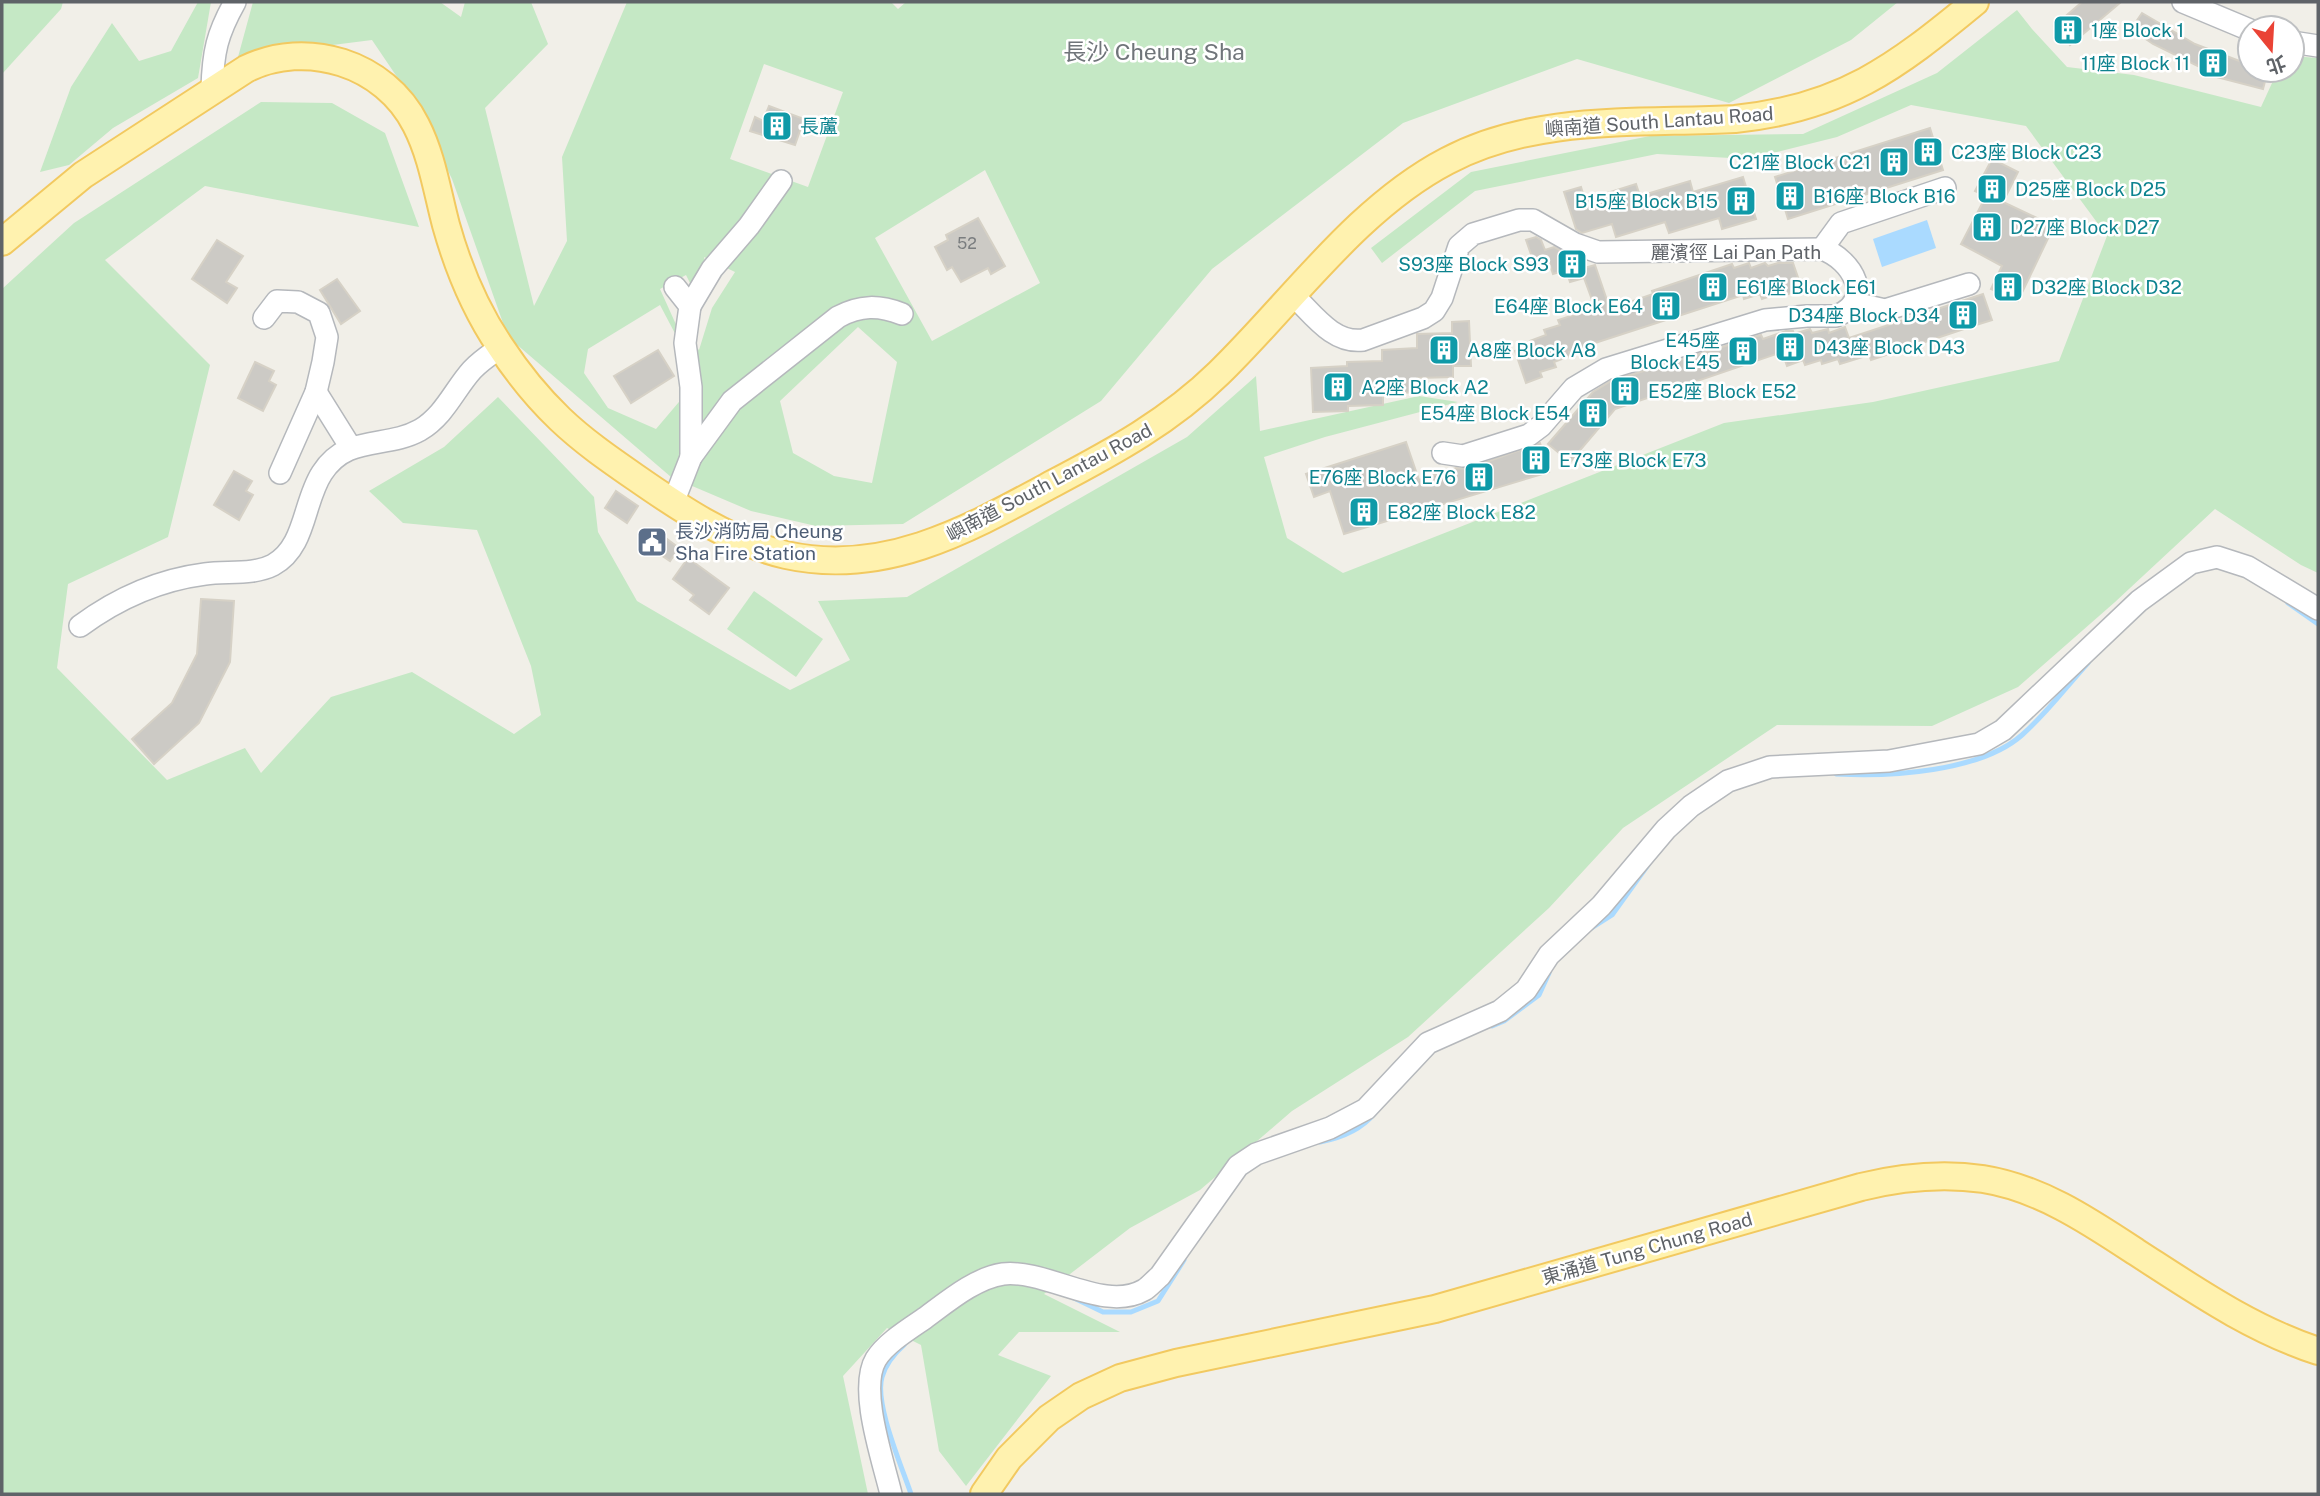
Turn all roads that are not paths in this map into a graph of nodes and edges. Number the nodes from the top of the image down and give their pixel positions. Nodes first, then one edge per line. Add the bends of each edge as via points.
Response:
1 (235, 2) edge
2 (1975, 2) edge
3 (2183, 2) edge
4 (2212, 8) edge
5 (2236, 22) edge
6 (212, 89) junction
7 (781, 181) dead end
8 (1945, 188) dead end
9 (2, 242) edge
10 (1822, 249) junction
11 (1969, 284) dead end
12 (675, 287) dead end
13 (1293, 295) junction
14 (1854, 303) junction
15 (690, 306) junction
16 (902, 314) dead end
17 (264, 318) dead end
18 (501, 347) junction
19 (316, 392) junction
20 (351, 448) junction
21 (1443, 453) dead end
22 (691, 457) junction
23 (281, 473) dead end
24 (673, 503) junction
25 (2318, 609) edge
26 (80, 626) dead end
27 (2318, 1351) edge
28 (891, 1494) edge
29 (984, 1494) edge

1 - 6 street via 220,27
2 - 13 main road, 嶼南道 South Lantau Road via 1885,71 1816,103 1735,119 1566,126 1514,135 1464,152 1424,173 1384,203
3 - 4 street
4 - 5 street
6 - 9 main road, 嶼南道 South Lantau Road via 83,175
6 - 18 main road, 嶼南道 South Lantau Road via 268,60 310,55 351,65 391,92 417,126 464,278
7 - 15 street
8 - 10 street via 1841,223
10 - 13 street, 麗濱徑 Lai Pan Path via 1611,253 1587,249 1526,219 1468,237 1459,246 1434,311 1363,340 1337,337
10 - 14 street, 麗濱徑 Lai Pan Path via 1840,258 1853,274
11 - 14 street via 1885,310
12 - 15 street
13 - 24 main road, 嶼南道 South Lantau Road via 1215,377 1144,433 988,519 922,547 851,561 785,555 748,543
14 - 21 street via 1836,316 1755,322 1606,369 1574,388 1529,435 1463,456
15 - 22 street via 685,343 691,387
16 - 22 street via 876,306 838,317 732,401
17 - 19 street via 277,301 299,302 318,313 327,337
18 - 20 street via 473,369 446,408 420,429 405,437
18 - 24 main road, 嶼南道 South Lantau Road via 559,418
19 - 20 street
19 - 23 street
20 - 26 street via 322,472 296,540 282,559 262,569 166,581 121,599
22 - 24 street
25 - 28 street via 2248,567 2217,557 2191,563 2139,601 2003,730 1979,744 1889,761 1770,767 1728,781 1666,828 1601,906 1549,956 1526,990 1500,1011 1428,1043 1366,1109 1330,1128 1256,1154 1238,1166 1160,1276 1143,1290 1123,1297 1101,1295 1047,1279 1003,1274 970,1286 906,1331 877,1357 870,1374 869,1396
27 - 29 main road, 東涌道 Tung Chung Road via 2254,1325 2047,1199 2005,1184 1962,1177 1911,1177 1861,1187 1435,1309 1133,1374 1097,1387 1049,1418 1009,1458

